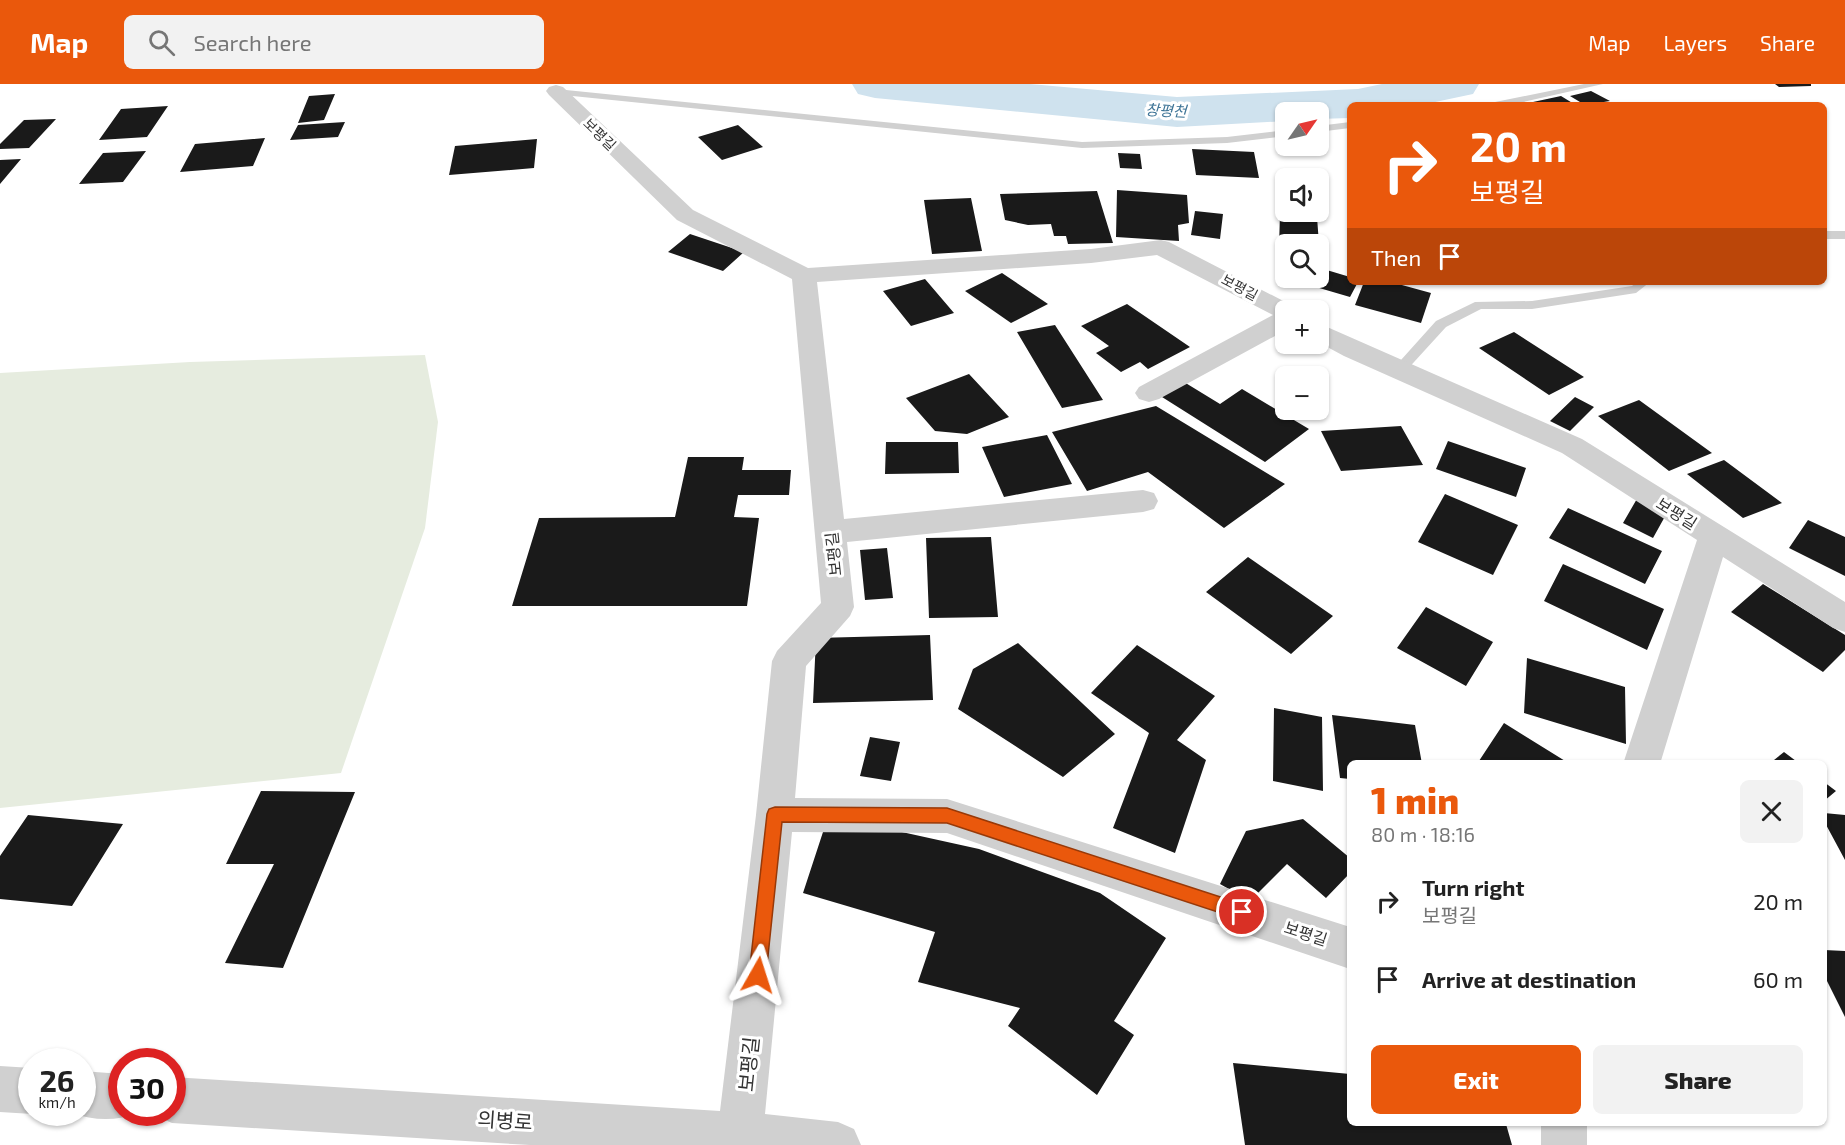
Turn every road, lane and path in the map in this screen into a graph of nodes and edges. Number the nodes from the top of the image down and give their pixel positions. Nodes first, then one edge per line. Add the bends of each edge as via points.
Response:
1 (1599, 84) edge
2 (558, 89) edge
3 (1510, 102) edge
4 (1347, 125) edge
5 (1329, 128) edge
6 (1275, 134) edge
7 (1827, 235) edge
8 (1845, 235) edge
9 (804, 276) junction
10 (1641, 285) edge
11 (1275, 306) edge
12 (1275, 325) edge
13 (1329, 336) edge
14 (1399, 370) junction
15 (1149, 393) dead end
16 (1143, 501) dead end
17 (830, 532) junction
18 (1713, 536) junction
19 (1845, 619) edge
20 (1642, 760) edge
21 (775, 814) junction
22 (1347, 947) edge
23 (0, 1089) edge
24 (18, 1090) edge
25 (186, 1101) edge
26 (1564, 1126) edge
27 (740, 1135) junction
28 (838, 1145) edge
29 (1564, 1145) edge

1 - 3 lane
2 - 6 lane via 1082,145 1227,140
2 - 9 street, 보평길 via 685,215
4 - 5 lane
7 - 8 lane
9 - 11 street, 보평길 via 1091,256 1161,247
9 - 17 street, 보평길
10 - 14 lane via 1636,289 1532,305 1479,305 1441,324
12 - 15 street
13 - 14 street, 보평길
14 - 18 street, 보평길 via 1572,446
16 - 17 street
17 - 21 street, 보평길 via 838,607 789,661
18 - 19 street, 보평길
18 - 20 street, 보평길
21 - 22 street, 보평길 via 947,816
21 - 27 street, 보평길
23 - 24 street
25 - 27 street, 의병로
26 - 29 street
27 - 28 street, 의병로

